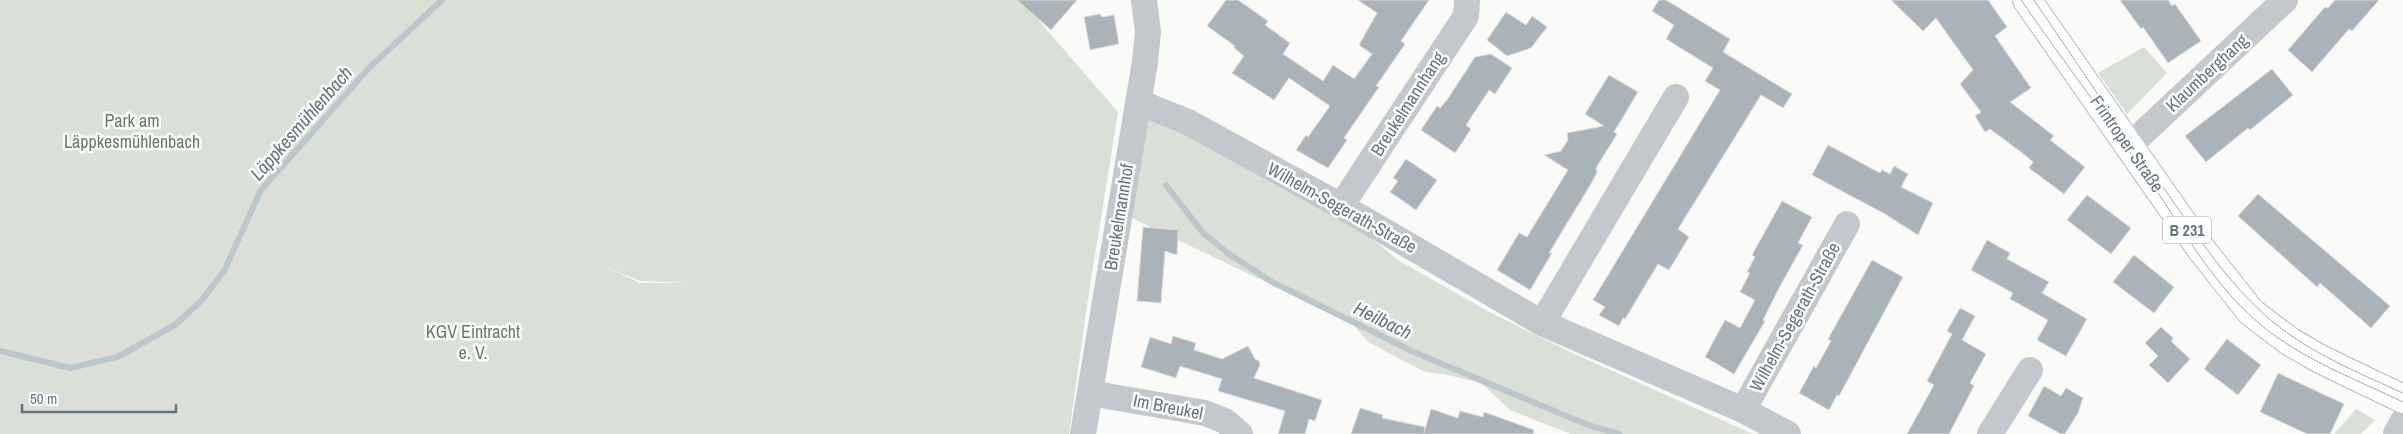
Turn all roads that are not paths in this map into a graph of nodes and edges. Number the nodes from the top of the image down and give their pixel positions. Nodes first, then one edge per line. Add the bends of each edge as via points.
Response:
1 (1144, 0) edge
2 (1467, 0) edge
3 (2027, 0) edge
4 (2285, 0) edge
5 (1676, 97) dead end
6 (1138, 102) junction
7 (2129, 146) junction
8 (1341, 206) junction
9 (1847, 224) dead end
10 (1542, 323) junction
11 (2030, 370) dead end
12 (1090, 393) junction
13 (2403, 399) edge
14 (1743, 410) junction
15 (2403, 421) edge
16 (1083, 434) edge
17 (1240, 434) edge
18 (1788, 434) edge
19 (1990, 434) edge
20 (2396, 434) edge

1 - 6 street, Breukelmannhof via 1148,32
2 - 8 street, Breukelmannhang via 1466,16
3 - 7 main road, Frintroper Straße / B 231
4 - 7 street, Klaumberghang
5 - 10 street
6 - 8 street, Wilhelm-Segerath-Straße via 1188,122
6 - 12 street, Breukelmannhof
7 - 13 main road, Frintroper Straße / B 231 via 2224,281 2251,312 2297,346
8 - 10 street, Wilhelm-Segerath-Straße
9 - 14 street, Wilhelm-Segerath-Straße
10 - 14 street, Wilhelm-Segerath-Straße
11 - 19 street
12 - 16 street, Breukelmannhof
12 - 17 street, Im Breukel via 1204,412 1225,421
14 - 18 street, Wilhelm-Segerath-Straße
15 - 20 street

